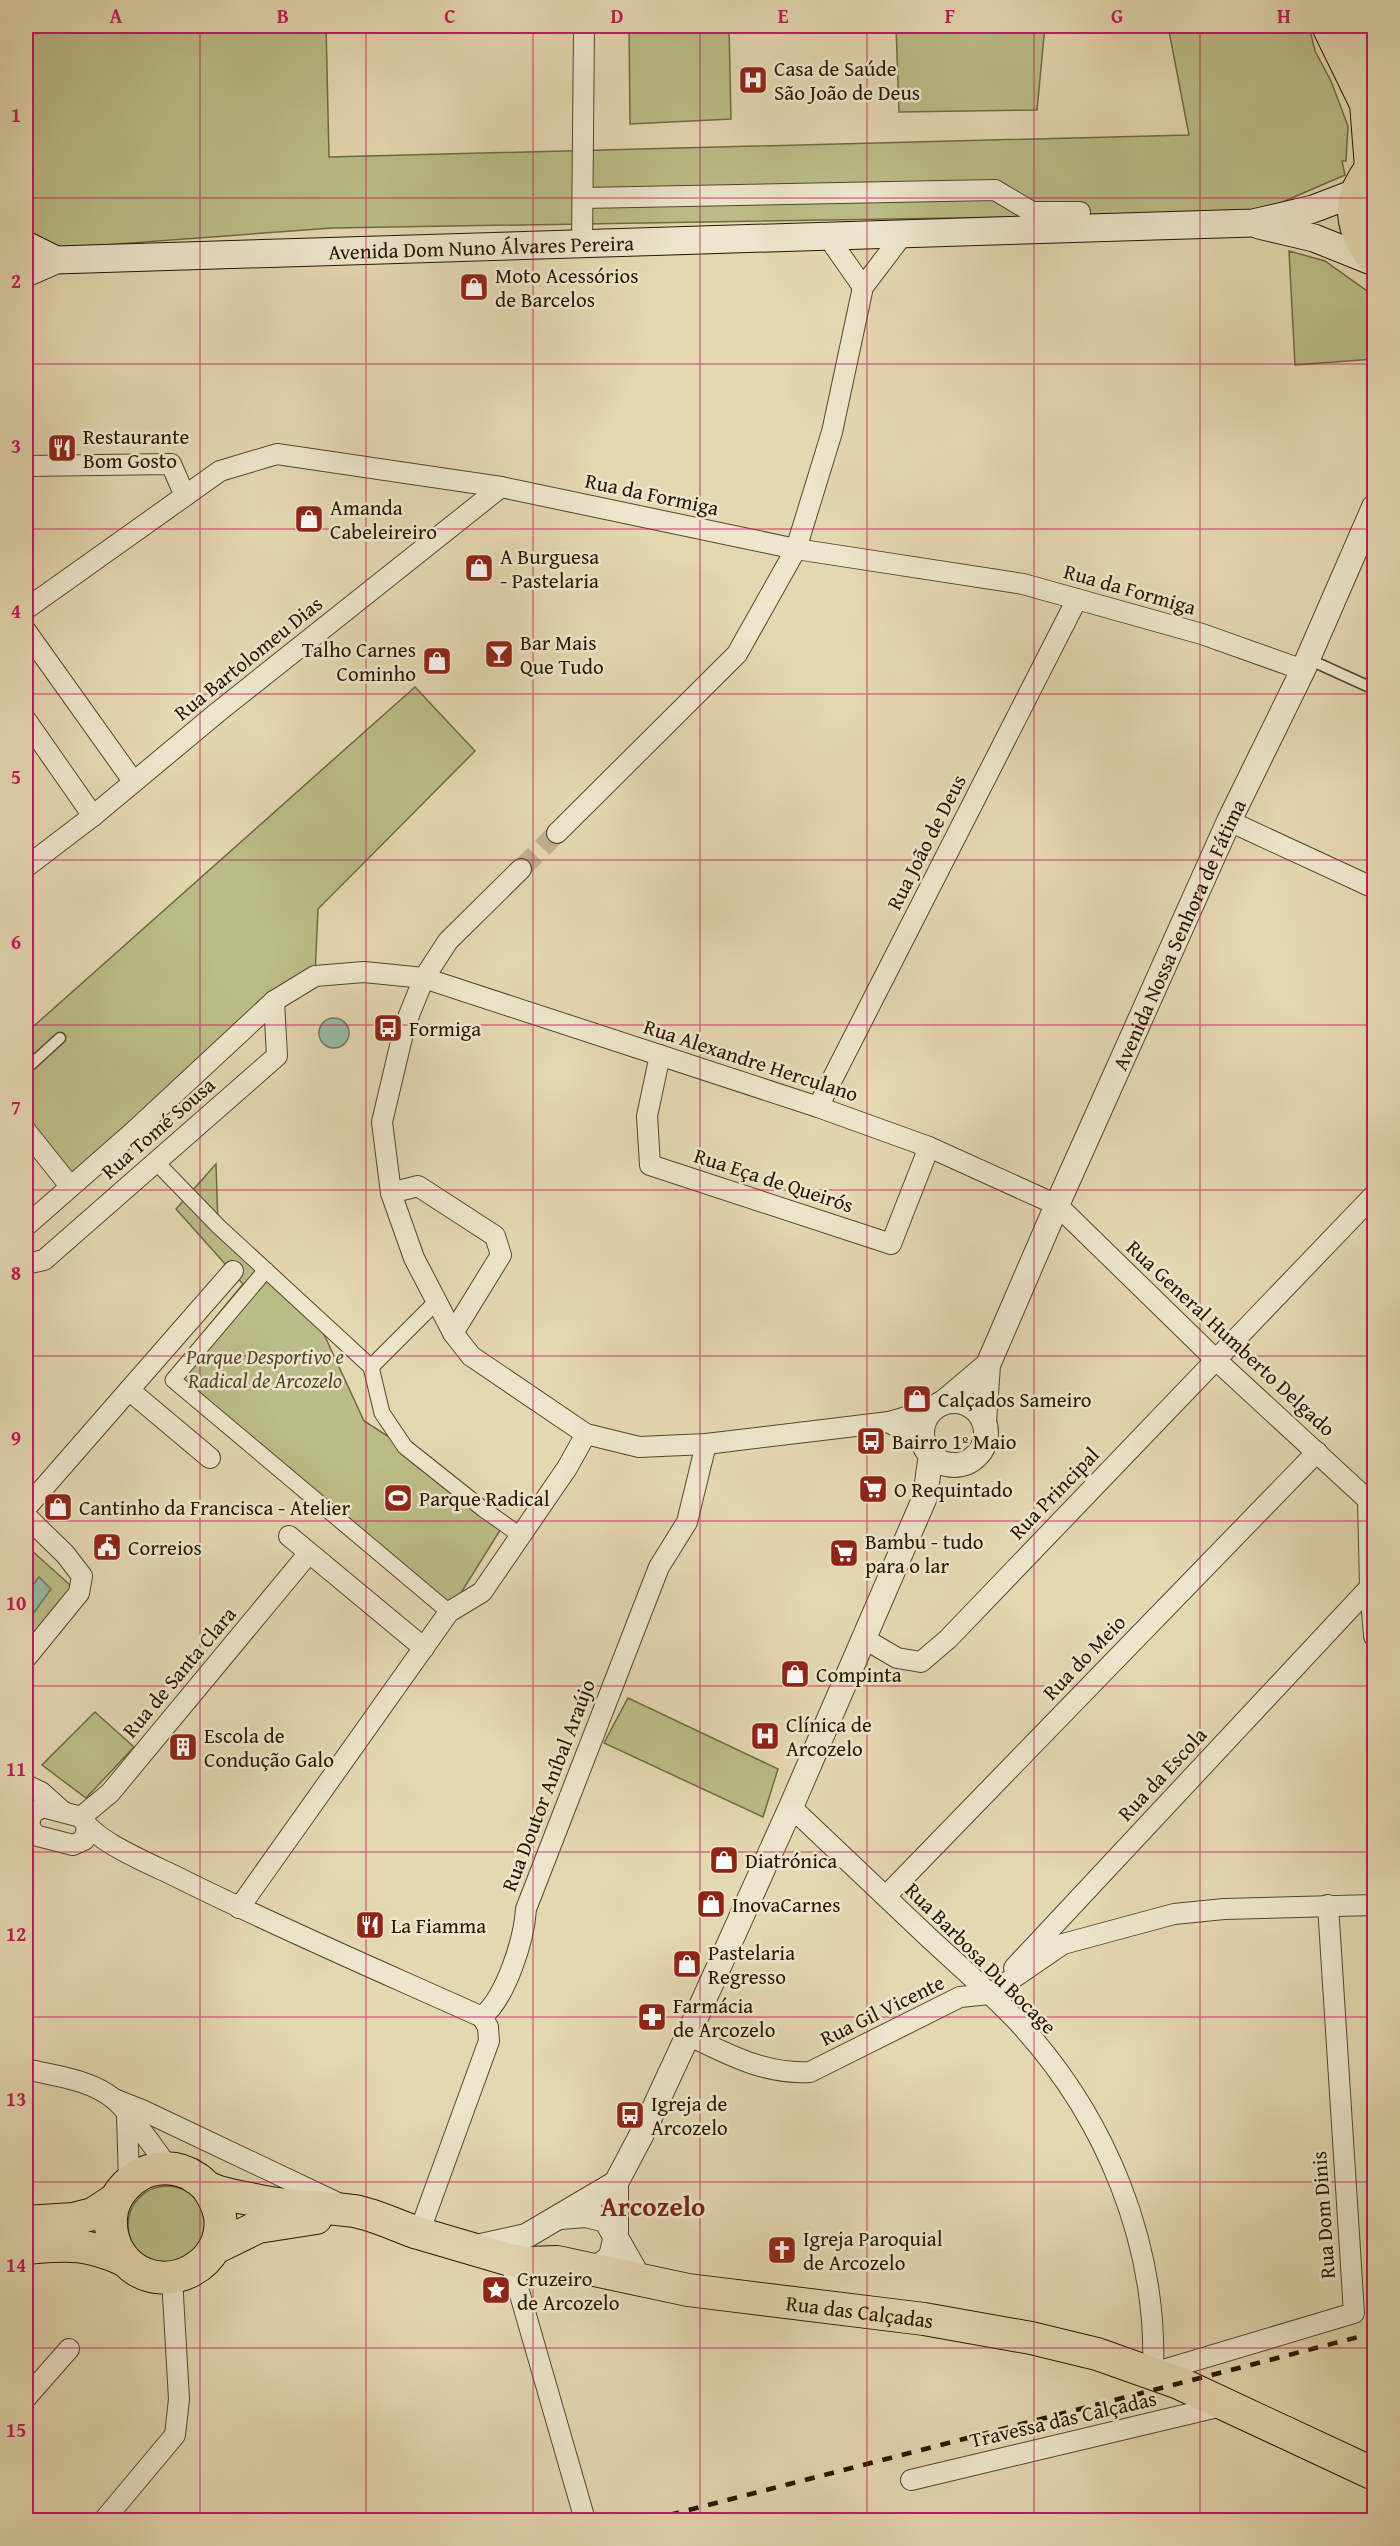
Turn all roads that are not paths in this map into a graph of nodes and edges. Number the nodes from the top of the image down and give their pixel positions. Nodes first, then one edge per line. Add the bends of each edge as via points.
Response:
1 (584, 26) edge
2 (1328, 26) edge
3 (1355, 26) edge
4 (1374, 61) edge
5 (1373, 166) edge
6 (1355, 193) junction
7 (583, 198) junction
8 (1080, 212) dead end
9 (1253, 224) junction
10 (904, 233) junction
11 (828, 237) junction
12 (582, 244) junction
13 (26, 246) edge
14 (56, 260) junction
15 (1374, 261) edge
16 (26, 273) edge
17 (863, 287) junction
18 (26, 466) edge
19 (501, 488) junction
20 (185, 495) junction
21 (1374, 507) edge
22 (796, 549) junction
23 (1077, 599) junction
24 (26, 609) edge
25 (26, 632) edge
26 (1305, 664) junction
27 (1374, 689) edge
28 (26, 720) edge
29 (134, 781) junction
30 (93, 816) junction
31 (1229, 821) junction
32 (557, 832) tunnel mouth
33 (26, 867) edge
34 (521, 868) tunnel mouth
35 (1374, 888) edge
36 (424, 978) junction
37 (273, 1001) junction
38 (60, 1038) dead end
39 (660, 1055) junction
40 (26, 1069) edge
41 (818, 1107) junction
42 (26, 1131) edge
43 (929, 1147) junction
44 (156, 1162) junction
45 (70, 1186) junction
46 (391, 1193) junction
47 (1374, 1195) edge
48 (1057, 1205) junction
49 (26, 1226) edge
50 (26, 1264) edge
51 (266, 1270) junction
52 (233, 1271) dead end
53 (436, 1302) junction
54 (453, 1333) junction
55 (1215, 1359) junction
56 (988, 1365) junction
57 (371, 1367) junction
58 (129, 1390) junction
59 (938, 1406) junction
60 (889, 1422) junction
61 (984, 1422) junction
62 (586, 1434) junction
63 (706, 1444) junction
64 (928, 1449) junction
65 (1317, 1452) junction
66 (210, 1458) dead end
67 (965, 1463) junction
68 (925, 1497) junction
69 (1371, 1499) edge
70 (26, 1509) edge
71 (26, 1516) edge
72 (520, 1535) junction
73 (289, 1536) dead end
74 (309, 1553) junction
75 (1370, 1587) junction
76 (449, 1612) junction
77 (1374, 1636) edge
78 (863, 1638) junction
79 (424, 1648) junction
80 (26, 1658) edge
81 (26, 1785) edge
82 (791, 1807) junction
83 (29, 1808) edge
84 (79, 1824) junction
85 (30, 1835) edge
86 (886, 1896) junction
87 (1328, 1905) junction
88 (1374, 1905) edge
89 (239, 1908) junction
90 (990, 1994) junction
91 (482, 2017) junction
92 (688, 2035) junction
93 (26, 2068) edge
94 (114, 2099) junction
95 (127, 2115) junction
96 (169, 2168) junction
97 (616, 2183) junction
98 (207, 2187) junction
99 (123, 2190) junction
100 (356, 2212) junction
101 (560, 2217) junction
102 (26, 2223) edge
103 (419, 2233) junction
104 (616, 2235) junction
105 (26, 2248) edge
106 (215, 2248) junction
107 (471, 2248) junction
108 (124, 2260) junction
109 (510, 2260) junction
110 (557, 2262) junction
111 (594, 2270) junction
112 (172, 2278) junction
113 (640, 2280) junction
114 (69, 2349) dead end
115 (1153, 2373) junction
116 (26, 2398) edge
117 (1226, 2405) junction
118 (1363, 2468) edge
119 (911, 2480) dead end
120 (104, 2520) edge
121 (585, 2520) edge

1 - 7 street
2 - 5 main road via 1366,104
3 - 4 main road
5 - 6 main road
6 - 9 main road via 1313,209
6 - 15 main road via 1354,215 1361,243
7 - 8 street via 995,190 1032,212
7 - 12 street
9 - 10 main road, Avenida Dom Nuno Álvares Pereira
9 - 15 main road via 1314,237
10 - 11 main road, Avenida Dom Nuno Álvares Pereira
10 - 17 street
11 - 12 main road, Avenida Dom Nuno Álvares Pereira
11 - 17 street
12 - 14 main road, Avenida Dom Nuno Álvares Pereira
13 - 14 main road, Avenida Dom Nuno Álvares Pereira
14 - 16 main road, Avenida Dom Nuno Álvares Pereira
17 - 22 street via 832,432
18 - 20 street via 171,464
19 - 20 street, Rua da Formiga via 277,454 220,471
19 - 22 street, Rua da Formiga
19 - 29 street, Rua Bartolomeu Dias
20 - 24 street, Rua da Formiga
21 - 26 street, Avenida Nossa Senhora de Fátima
22 - 23 street, Rua da Formiga via 1023,584
22 - 32 street via 737,654
23 - 26 street, Rua da Formiga
23 - 41 street, Rua João de Deus
25 - 29 street
26 - 27 lane
26 - 31 street, Avenida Nossa Senhora de Fátima
28 - 30 street
29 - 30 street, Rua Bartolomeu Dias
30 - 33 street, Rua Bartolomeu Dias
31 - 35 street
31 - 48 street, Avenida Nossa Senhora de Fátima
34 - 36 street via 448,941
36 - 37 street, Rua Tomé Sousa via 364,972 315,976
36 - 39 street, Rua Alexandre Herculano
36 - 46 street via 405,1025 382,1122
37 - 44 street, Rua Tomé Sousa via 277,1056
37 - 45 street, Rua Tomé Sousa
38 - 40 lane
39 - 41 street, Rua Alexandre Herculano
39 - 43 street, Rua Eça de Queirós via 647,1116 650,1165 891,1244
41 - 43 street, Rua Alexandre Herculano
42 - 45 street
43 - 48 street, Rua Alexandre Herculano
44 - 50 street, Rua Tomé Sousa via 44,1260
44 - 51 street
45 - 49 street, Rua Tomé Sousa
46 - 53 street via 414,1258
46 - 54 street via 418,1186 495,1236 501,1255
47 - 55 street
48 - 55 street, Rua General Humberto Delgado
48 - 56 street, Avenida Nossa Senhora de Fátima
51 - 57 street
51 - 76 street via 173,1380
52 - 58 street
53 - 54 street
53 - 57 street
54 - 62 street via 471,1356
55 - 65 street, Rua General Humberto Delgado
55 - 78 street, Rua Principal via 948,1639 921,1662 897,1659
56 - 59 street, Avenida Nossa Senhora de Fátima
56 - 61 street, Avenida Nossa Senhora de Fátima
57 - 72 street via 382,1413 405,1447
58 - 66 street
58 - 70 street
59 - 60 street
59 - 61 street via 963,1402 979,1413
59 - 64 street via 924,1426
60 - 63 street
60 - 64 street
61 - 67 street via 985,1441 974,1458
62 - 63 street via 639,1447
62 - 72 street
63 - 91 street, Rua Doutor Aníbal Araújo via 687,1522 659,1567 526,1909 525,1927 503,1989 492,2009
64 - 67 street via 947,1464
64 - 68 street
65 - 69 street, Rua General Humberto Delgado
65 - 86 street, Rua do Meio
67 - 68 street
68 - 78 street
69 - 75 street
71 - 80 street via 82,1576 79,1593
72 - 76 street via 482,1592
73 - 74 street
74 - 79 street
74 - 84 street, Rua de Santa Clara via 110,1793
75 - 77 street
75 - 90 street, Rua da Escola
76 - 79 street
78 - 82 street
79 - 89 street
81 - 84 street via 41,1792
82 - 86 street, Rua Barbosa Du Bocage
82 - 92 street
83 - 84 street via 43,1807
83 - 85 street
84 - 85 street via 73,1845
84 - 89 street
86 - 90 street, Rua Barbosa Du Bocage
87 - 88 street, Rua Gil Vicente
87 - 90 street, Rua Gil Vicente via 1224,1908 1174,1914 1063,1944
87 - 115 street, Rua Dom Dinis via 1354,2313
89 - 91 street
90 - 92 street, Rua Gil Vicente via 960,1997 810,2072 770,2070
90 - 115 street, Rua Barbosa Du Bocage via 1062,2077 1108,2152 1140,2245 1152,2306
91 - 103 street via 489,2041
92 - 97 street
93 - 94 street via 76,2081
94 - 95 street
94 - 100 street
95 - 96 street
95 - 99 street
96 - 98 main road via 183,2171
96 - 99 main road via 141,2174
97 - 101 street
97 - 104 street
98 - 100 main road, Rua das Calçadas via 257,2201
98 - 106 main road via 220,2216
99 - 102 main road via 93,2214
99 - 108 main road via 111,2214 111,2230
100 - 103 main road, Rua das Calçadas
100 - 106 main road, Rua das Calçadas via 258,2227
101 - 104 street via 586,2215 606,2220
101 - 107 street via 526,2235
101 - 110 street via 550,2244
103 - 107 main road, Rua das Calçadas
104 - 111 street via 611,2257
104 - 113 street
105 - 108 main road via 99,2248
106 - 112 main road via 204,2263
107 - 109 main road, Rua das Calçadas
108 - 112 main road via 138,2271
109 - 110 main road, Rua das Calçadas
109 - 121 street
110 - 111 main road, Rua das Calçadas
111 - 113 main road, Rua das Calçadas
112 - 120 street via 180,2399 175,2435
113 - 115 main road, Rua das Calçadas via 688,2290 924,2319 1031,2338
114 - 116 street
115 - 117 main road, Rua das Calçadas
117 - 118 main road, Rua das Calçadas
117 - 119 street, Travessa das Calçadas

